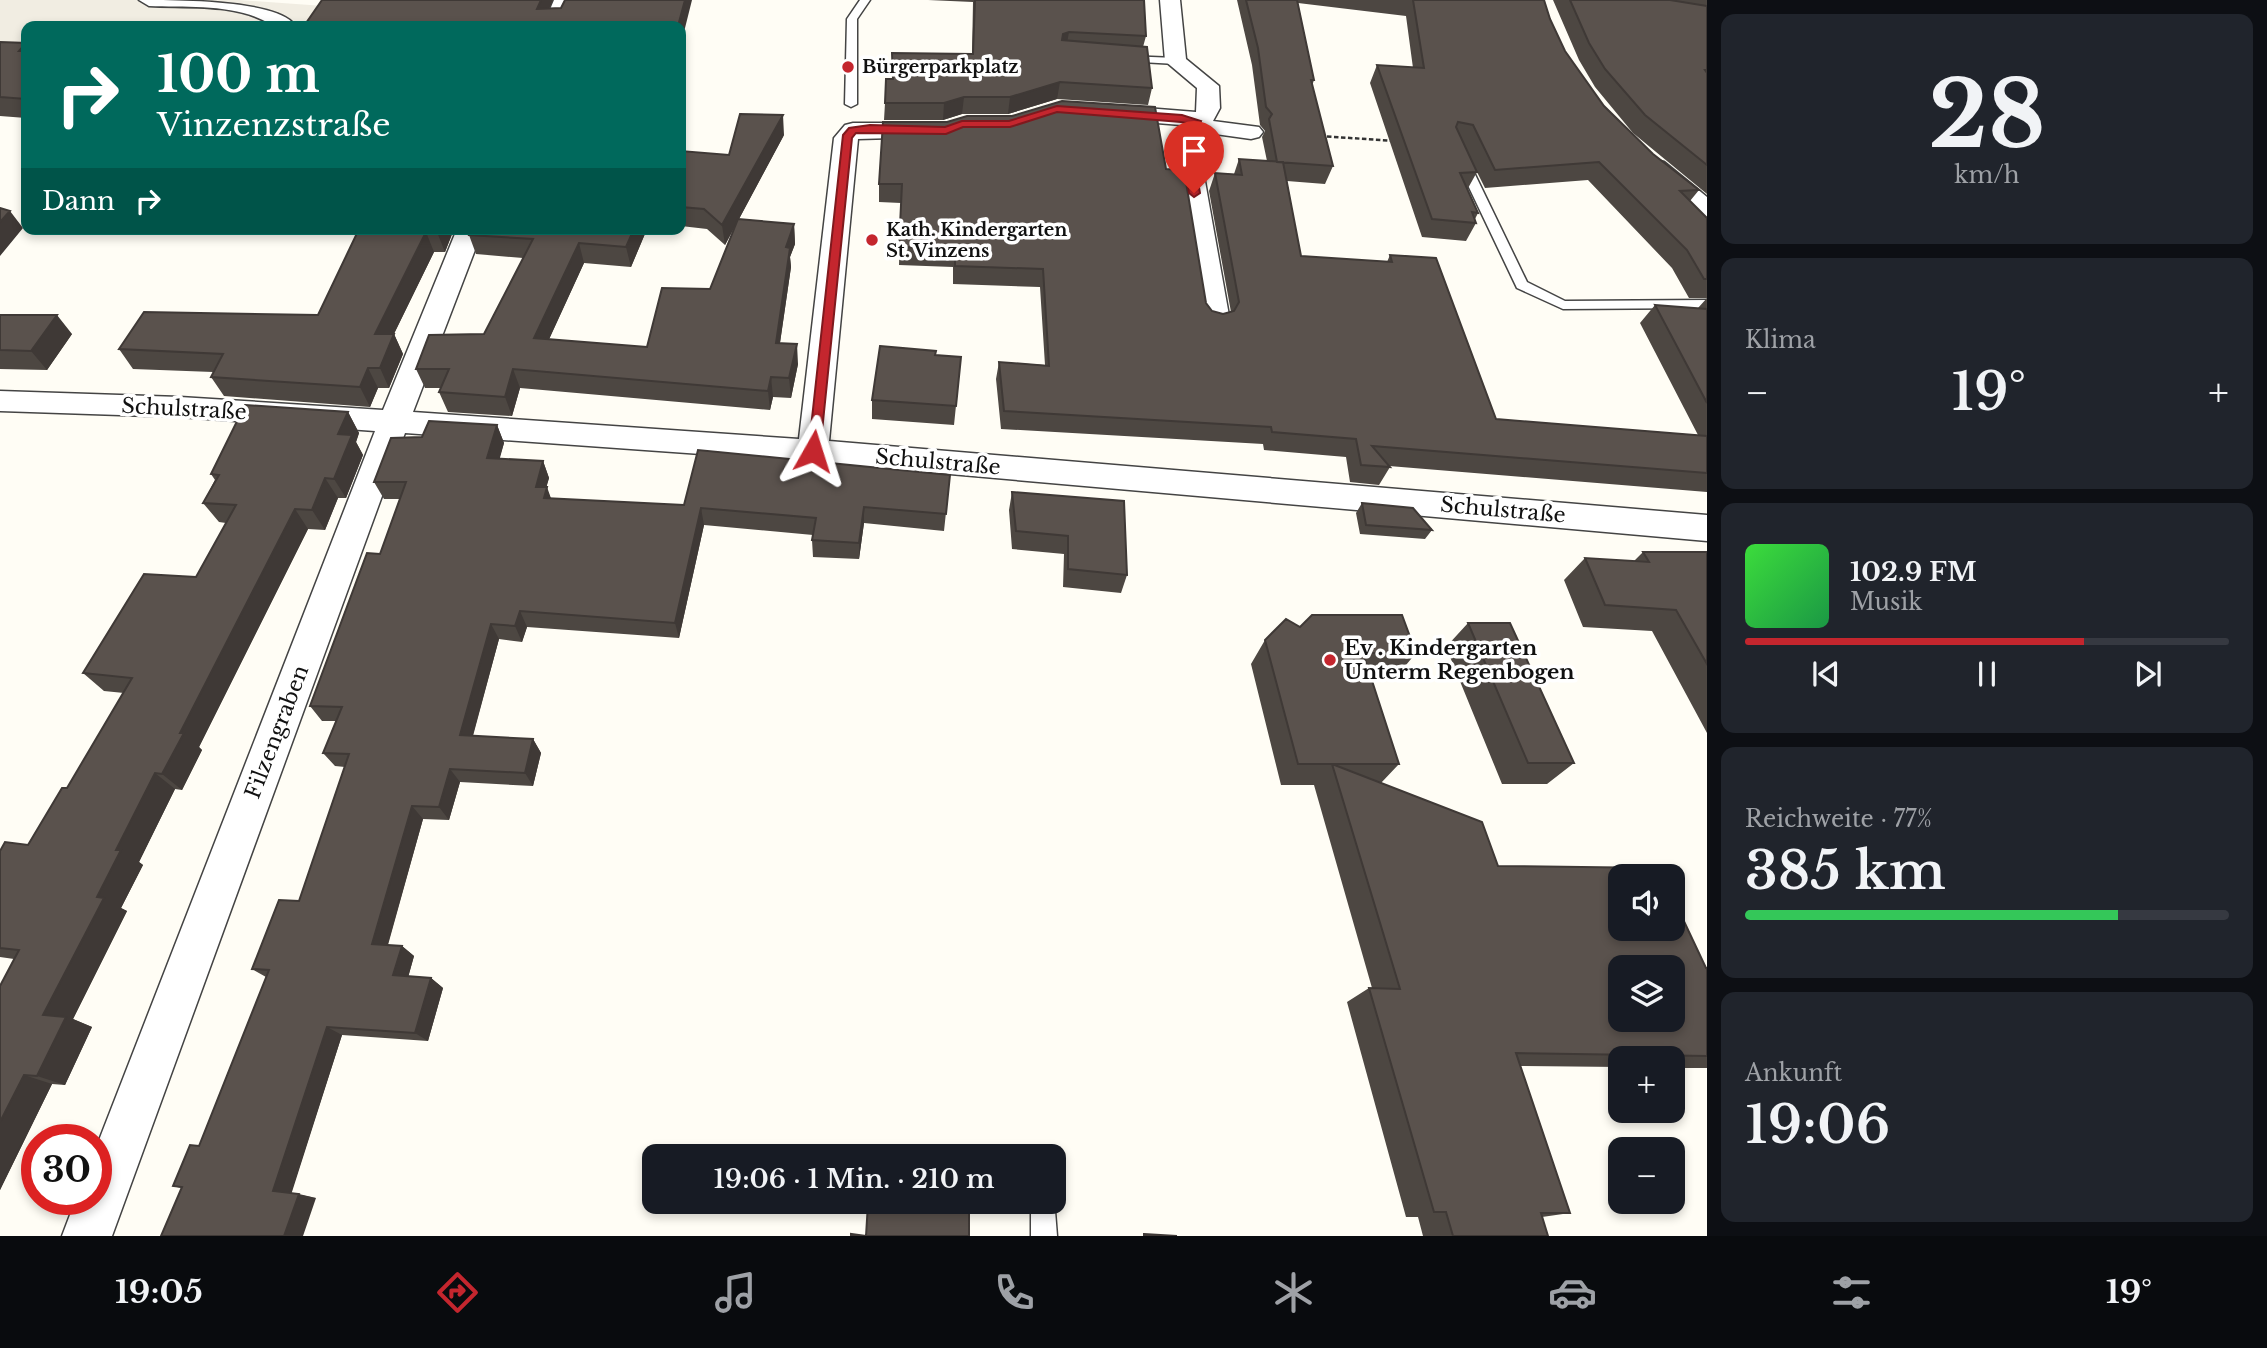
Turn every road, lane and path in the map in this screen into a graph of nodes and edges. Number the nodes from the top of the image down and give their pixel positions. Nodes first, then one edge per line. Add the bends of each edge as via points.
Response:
1 (149, 0) edge
2 (564, 0) edge
3 (865, 0) edge
4 (1170, 0) edge
5 (281, 21) edge
6 (555, 21) edge
7 (1114, 58) edge
8 (1176, 61) junction
9 (851, 104) dead end
10 (1086, 110) edge
11 (1197, 123) junction
12 (951, 129) edge
13 (1251, 132) dead end
14 (1319, 136) edge
15 (1455, 145) joint
16 (1643, 156) edge
17 (1707, 209) edge
18 (468, 235) edge
19 (1707, 304) edge
20 (1216, 321) edge
21 (0, 401) edge
22 (393, 424) junction
23 (813, 451) junction
24 (1707, 528) edge
25 (1043, 1214) edge
26 (87, 1236) edge
27 (1044, 1236) edge

1 - 5 street via 252,8
2 - 6 street
3 - 9 lane via 852,19
4 - 8 street
7 - 8 lane
8 - 11 street via 1208,86 1209,110
10 - 11 street
11 - 13 street
11 - 20 street via 1186,142
12 - 23 street via 870,128 853,130 846,138
14 - 15 path
15 - 19 lane via 1522,285 1563,305
16 - 17 street
18 - 22 street, Filzengraben
21 - 22 street, Schulstraße via 180,407
22 - 23 street, Schulstraße
22 - 26 street, Filzengraben
23 - 24 street, Schulstraße
25 - 27 lane

